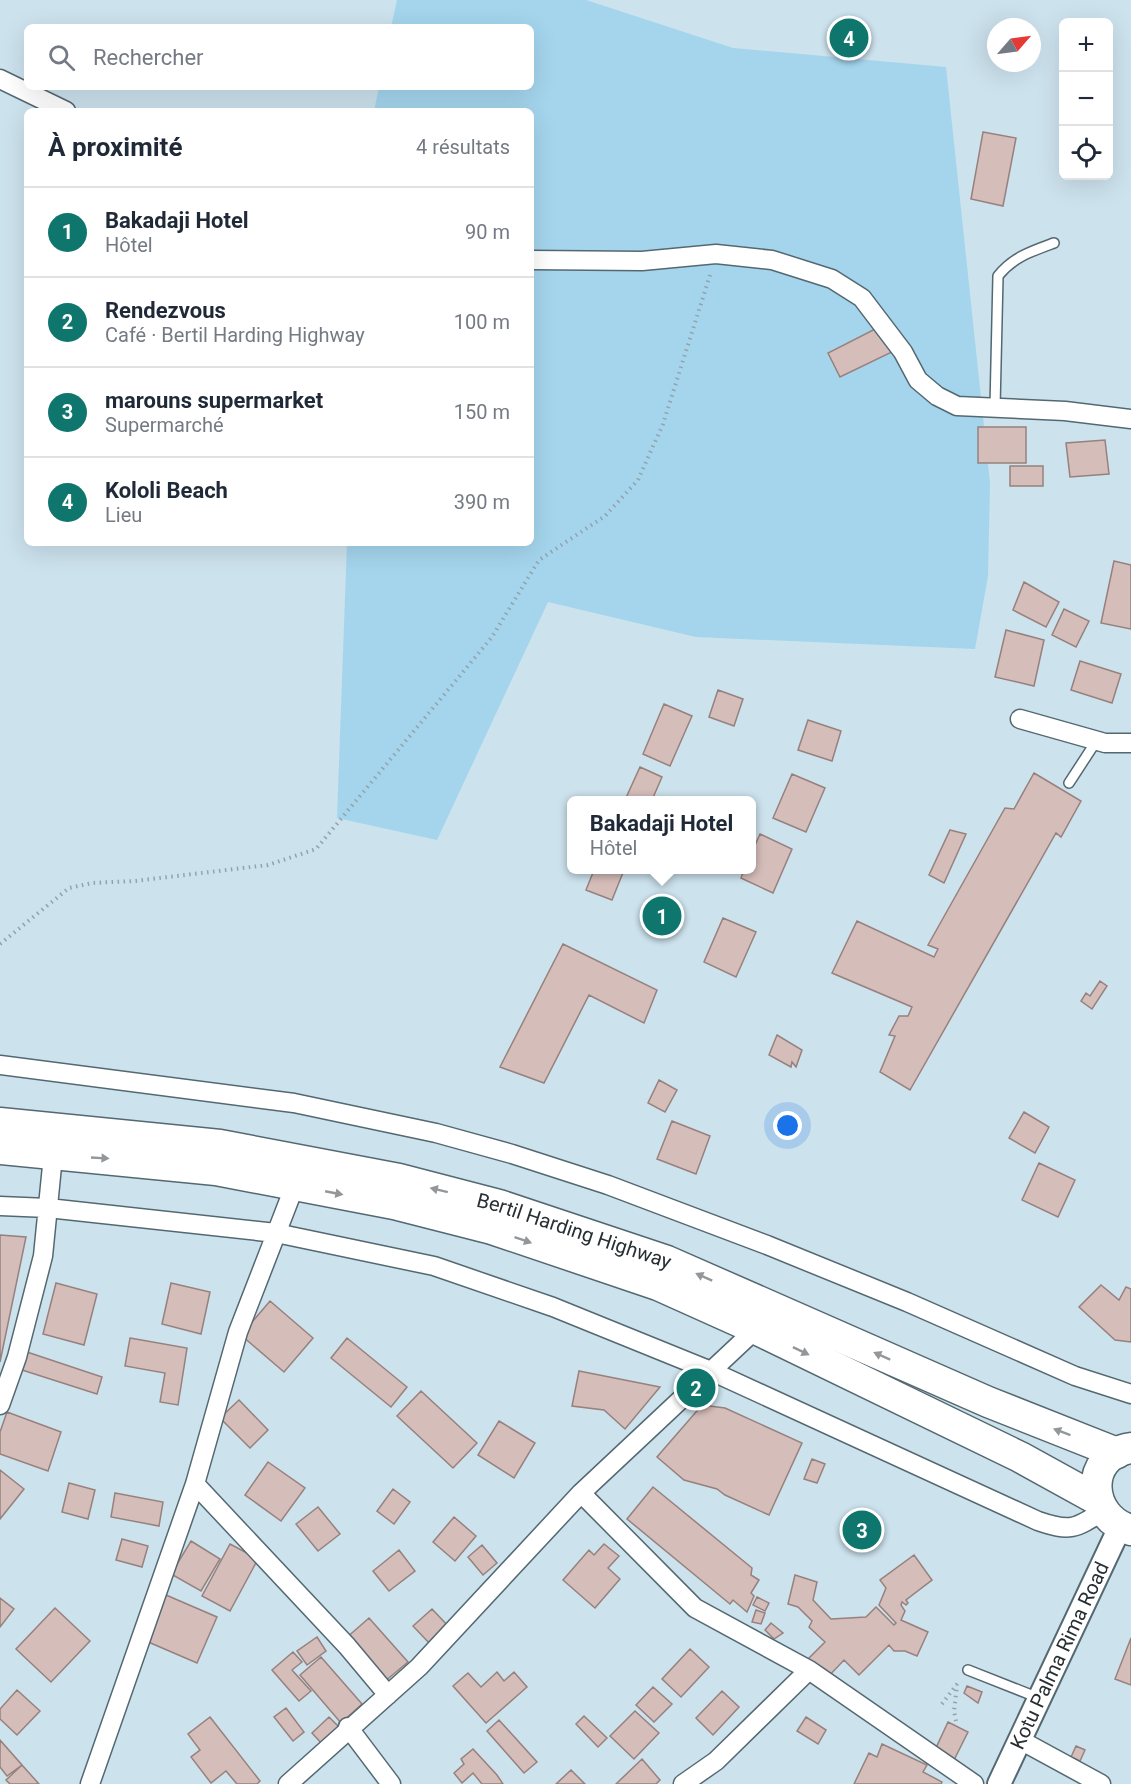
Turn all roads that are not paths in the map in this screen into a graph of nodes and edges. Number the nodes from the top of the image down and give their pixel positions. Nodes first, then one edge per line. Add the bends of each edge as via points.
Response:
1 (0, 79) edge
2 (60, 108) edge
3 (1054, 243) dead end
4 (534, 260) edge
5 (995, 407) junction
6 (1131, 419) edge
7 (1020, 719) dead end
8 (1097, 740) junction
9 (1131, 742) edge
10 (1069, 783) dead end
11 (0, 1065) edge
12 (0, 1123) edge
13 (0, 1149) edge
14 (53, 1155) junction
15 (295, 1185) junction
16 (0, 1206) edge
17 (48, 1208) junction
18 (276, 1233) junction
19 (756, 1329) junction
20 (711, 1371) junction
21 (1131, 1394) edge
22 (0, 1405) edge
23 (1124, 1450) edge
24 (195, 1484) junction
25 (581, 1492) junction
26 (1113, 1517) edge
27 (809, 1670) junction
28 (968, 1670) road end
29 (388, 1695) junction
30 (1040, 1698) junction
31 (348, 1727) junction
32 (1020, 1740) junction
33 (90, 1784) edge
34 (288, 1784) edge
35 (392, 1784) edge
36 (683, 1784) edge
37 (974, 1784) edge
38 (999, 1784) edge
39 (1101, 1784) edge

1 - 2 street
3 - 5 lane via 1024,254 998,276
4 - 5 street via 642,261 716,254 772,260 832,279 862,298 903,352 918,380 937,396 957,406
5 - 6 street
7 - 8 street
8 - 9 street
8 - 10 lane
11 - 21 street via 294,1103 436,1133 512,1154 608,1185 767,1245 1075,1376
23 -> 12 main road, Bertil Harding Highway via 988,1402 667,1261 499,1205 399,1179 220,1144
13 - 14 main road, Bertil Harding Highway
14 -> 15 main road, Bertil Harding Highway via 205,1168
14 - 17 street
15 - 18 street
15 -> 19 main road, Bertil Harding Highway via 394,1204 492,1229 658,1285
16 - 17 street
17 - 18 street
17 - 22 street via 43,1256 17,1357
18 - 20 street via 434,1266 553,1307
18 - 24 street via 238,1332
19 - 20 street
19 -> 26 main road, Bertil Harding Highway via 1020,1457
20 - 25 street
20 - 26 street via 1038,1521 1076,1528
23 - 26 main road, Bertil Harding Highway via 1108,1459 1098,1477
24 - 29 street
24 - 33 street
25 - 27 street via 695,1608
25 - 29 street via 419,1667
26 - 30 street, Kotu Palma Rima Road
27 - 36 street via 716,1761
27 - 37 street
28 - 30 lane
29 - 31 street
30 - 32 street, Kotu Palma Rima Road
31 - 34 street
31 - 35 street
32 - 38 street, Kotu Palma Rima Road
32 - 39 street

